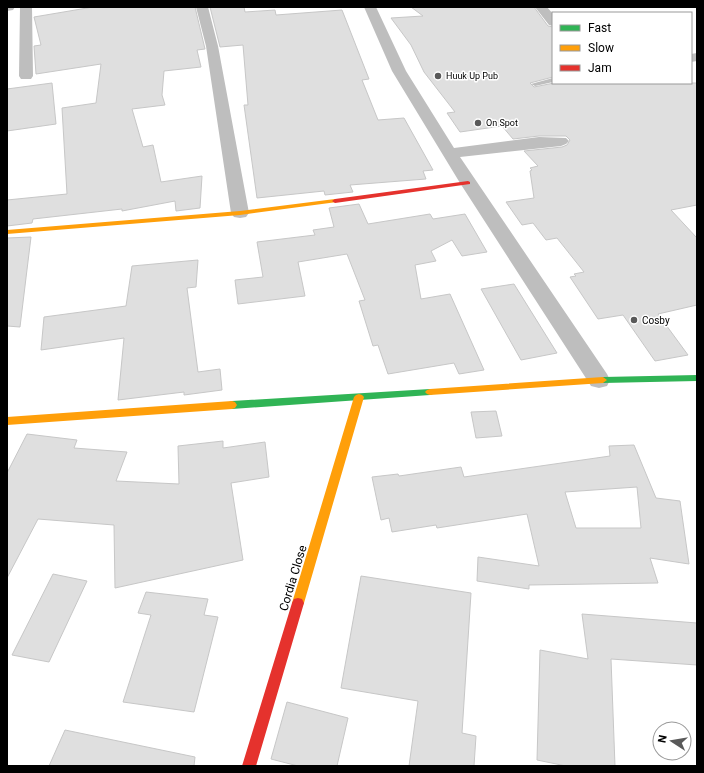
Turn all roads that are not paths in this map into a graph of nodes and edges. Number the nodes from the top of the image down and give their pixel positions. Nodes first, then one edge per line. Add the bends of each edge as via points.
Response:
1 (26, 7) edge
2 (202, 7) edge
3 (370, 7) edge
4 (541, 7) edge
5 (552, 21) edge
6 (26, 76) dead end
7 (552, 80) edge
8 (535, 84) dead end
9 (561, 141) dead end
10 (450, 153) junction
11 (468, 183) junction
12 (240, 213) junction
13 (7, 232) edge
14 (697, 378) edge
15 (599, 380) junction
16 (359, 397) junction
17 (7, 421) edge
18 (249, 766) edge

1 - 6 street
2 - 12 street via 212,46
3 - 10 street via 399,71
4 - 5 street
7 - 8 lane
9 - 10 street
10 - 11 street
11 - 12 street
11 - 15 street
12 - 13 street
14 - 15 street
15 - 16 street
16 - 17 street
16 - 18 street, Cordia Close

